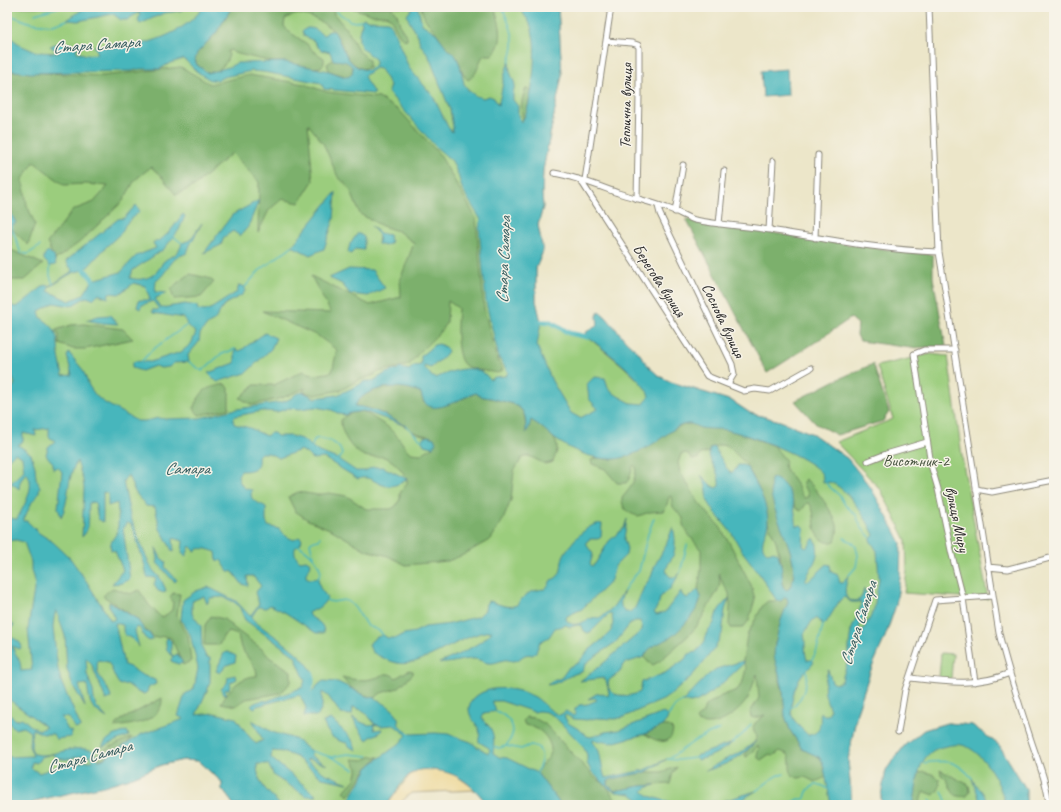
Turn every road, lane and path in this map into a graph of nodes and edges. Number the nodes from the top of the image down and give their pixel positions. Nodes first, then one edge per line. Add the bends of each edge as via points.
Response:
1 (612, 7) edge
2 (929, 7) edge
3 (606, 41) junction
4 (818, 155) dead end
5 (773, 162) dead end
6 (683, 165) dead end
7 (724, 171) dead end
8 (554, 173) dead end
9 (578, 179) junction
10 (585, 180) junction
11 (637, 199) junction
12 (658, 206) junction
13 (675, 212) junction
14 (719, 224) junction
15 (769, 230) junction
16 (815, 238) junction
17 (939, 252) junction
18 (955, 350) junction
19 (811, 368) dead end
20 (728, 384) junction
21 (927, 442) junction
22 (868, 461) dead end
23 (1054, 480) edge
24 (976, 489) junction
25 (1054, 557) edge
26 (988, 567) junction
27 (992, 596) junction
28 (963, 598) junction
29 (1010, 673) junction
30 (910, 678) junction
31 (975, 682) junction
32 (898, 732) dead end
33 (1049, 805) edge

1 - 3 street
2 - 17 street
3 - 10 street
3 - 11 street, Теплична вулиця via 632,43 639,48
4 - 16 street
5 - 15 street
6 - 13 street
7 - 14 street
8 - 9 street
9 - 10 street
9 - 20 street, Берегова вулиця via 706,376
10 - 11 street
11 - 12 street
12 - 13 street
12 - 20 street, Соснова вулиця via 732,364 734,374
13 - 14 street via 693,219
14 - 15 street
15 - 16 street
16 - 17 street via 897,250
17 - 18 street
18 - 21 street, вулиця Миру via 924,350 914,354
18 - 24 street
19 - 20 street via 770,391 744,391
21 - 22 street
21 - 28 street, вулиця Миру
23 - 24 street, вулиця Миру via 992,492
24 - 26 street
25 - 26 street, вулиця Миру via 1008,568
26 - 27 street
27 - 28 street
27 - 29 street
28 - 30 street via 935,600
28 - 31 street, вулиця Миру
29 - 31 street
29 - 33 street via 1047,789
30 - 31 street
30 - 32 street via 905,690

